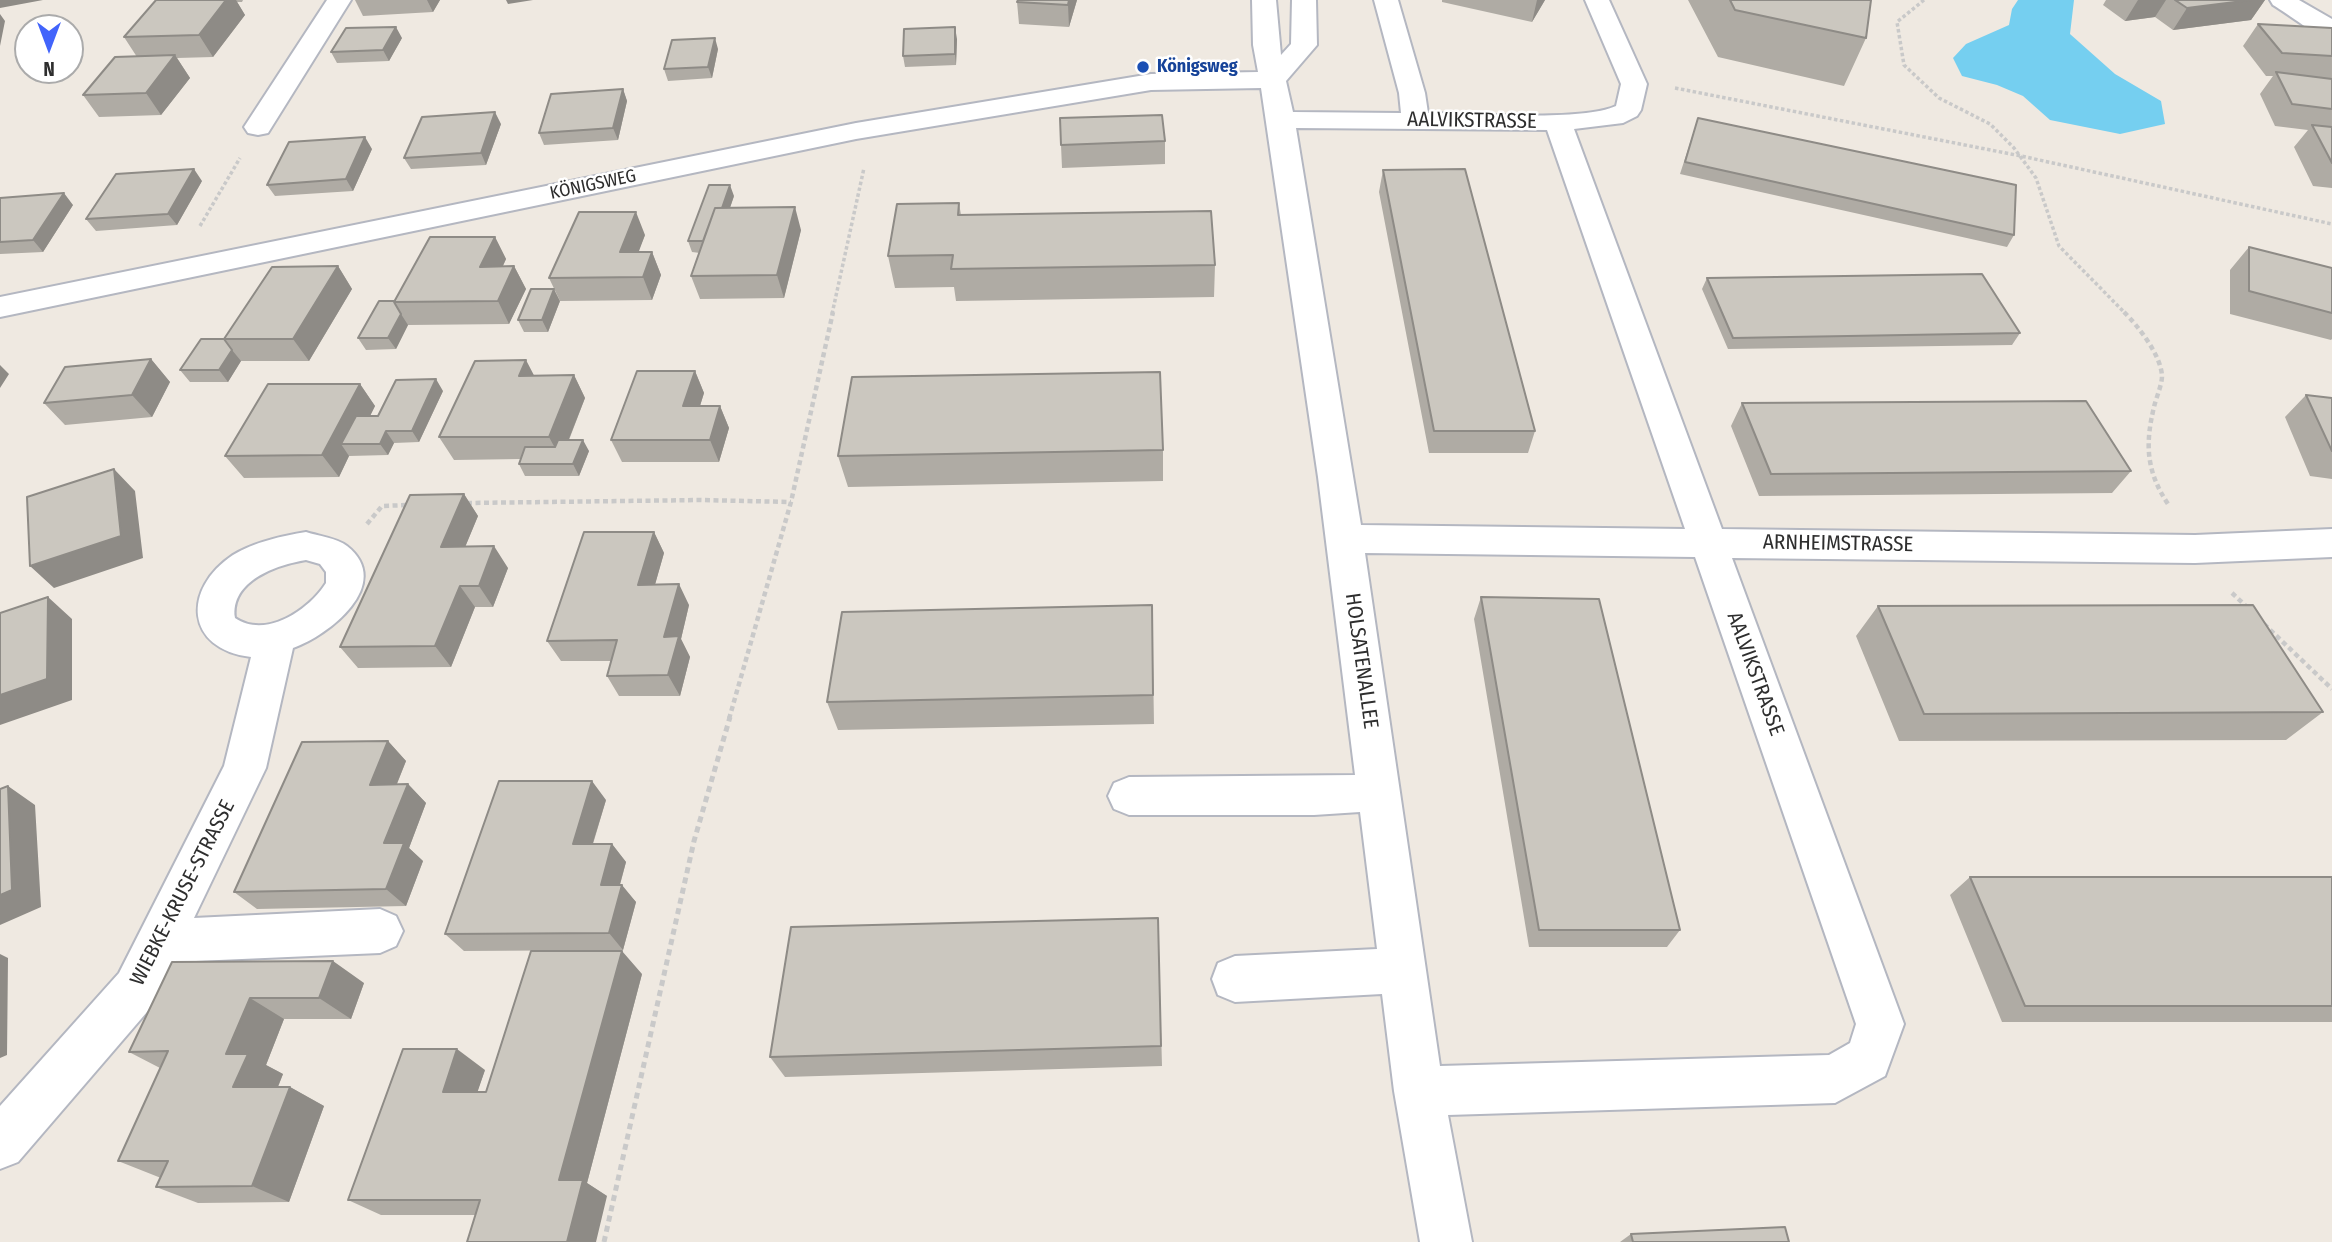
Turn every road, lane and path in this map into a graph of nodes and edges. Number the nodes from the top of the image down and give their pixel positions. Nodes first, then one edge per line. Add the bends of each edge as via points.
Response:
1 (339, 0) edge
2 (1264, 0) edge
3 (1304, 0) edge
4 (1386, 0) edge
5 (1597, 0) edge
6 (1924, 0) edge
7 (2282, 0) edge
8 (2332, 33) edge
9 (1273, 80) junction
10 (1634, 84) junction
11 (1281, 120) junction
12 (1416, 121) junction
13 (1558, 122) junction
14 (258, 127) joint
15 (856, 131) junction
16 (2021, 156) junction
17 (2332, 224) edge
18 (178, 271) junction
19 (0, 307) edge
20 (791, 502) junction
21 (462, 503) edge
22 (422, 505) edge
23 (1345, 539) junction
24 (1708, 542) junction
25 (2332, 543) edge
26 (2195, 549) junction
27 (338, 556) junction
28 (275, 640) junction
29 (2332, 689) edge
30 (1378, 792) junction
31 (1129, 796) dead end
32 (380, 931) dead end
33 (160, 941) junction
34 (1403, 970) junction
35 (1235, 979) dead end
36 (1419, 1091) junction
37 (0, 1144) edge
38 (604, 1242) edge
39 (1446, 1242) edge

1 - 14 street
2 - 9 street, HOLSATENALLEE
3 - 9 street via 1304,45
4 - 12 street
5 - 10 street
6 - 16 path via 1897,22 1904,65 1939,98 1990,124
7 - 8 street
9 - 11 street, HOLSATENALLEE
9 - 15 street, KÖNIGSWEG via 1150,82
10 - 13 street via 1628,110 1620,114
10 - 16 path
11 - 12 street, AALVIKSTRASSE
11 - 23 street, HOLSATENALLEE
12 - 13 street, AALVIKSTRASSE
13 - 24 street, AALVIKSTRASSE
14 - 18 path
15 - 18 street, KÖNIGSWEG
15 - 20 path via 866,158
16 - 17 path
16 - 26 path via 2036,178 2059,246 2144,332 2162,375 2147,456 2160,492
18 - 19 street, KÖNIGSWEG
20 - 21 path
20 - 38 path via 694,841
22 - 27 path via 382,506
23 - 24 street, ARNHEIMSTRASSE
23 - 30 street, HOLSATENALLEE
24 - 26 street, ARNHEIMSTRASSE
24 - 36 street, AALVIKSTRASSE via 1880,1024 1868,1059 1835,1079
25 - 26 street, ARNHEIMSTRASSE
26 - 29 path via 2216,578
27 - 28 street via 346,580 336,602 315,622
27 - 28 street via 306,546 285,549 262,556 226,584 214,615 220,629 252,642
28 - 33 street, WIEBKE-KRUSE-STRASSE via 246,768
30 - 31 street
30 - 34 street, HOLSATENALLEE
32 - 33 street
33 - 37 street, WIEBKE-KRUSE-STRASSE via 136,989
34 - 35 street
34 - 36 street, HOLSATENALLEE
36 - 39 street, HOLSATENALLEE

